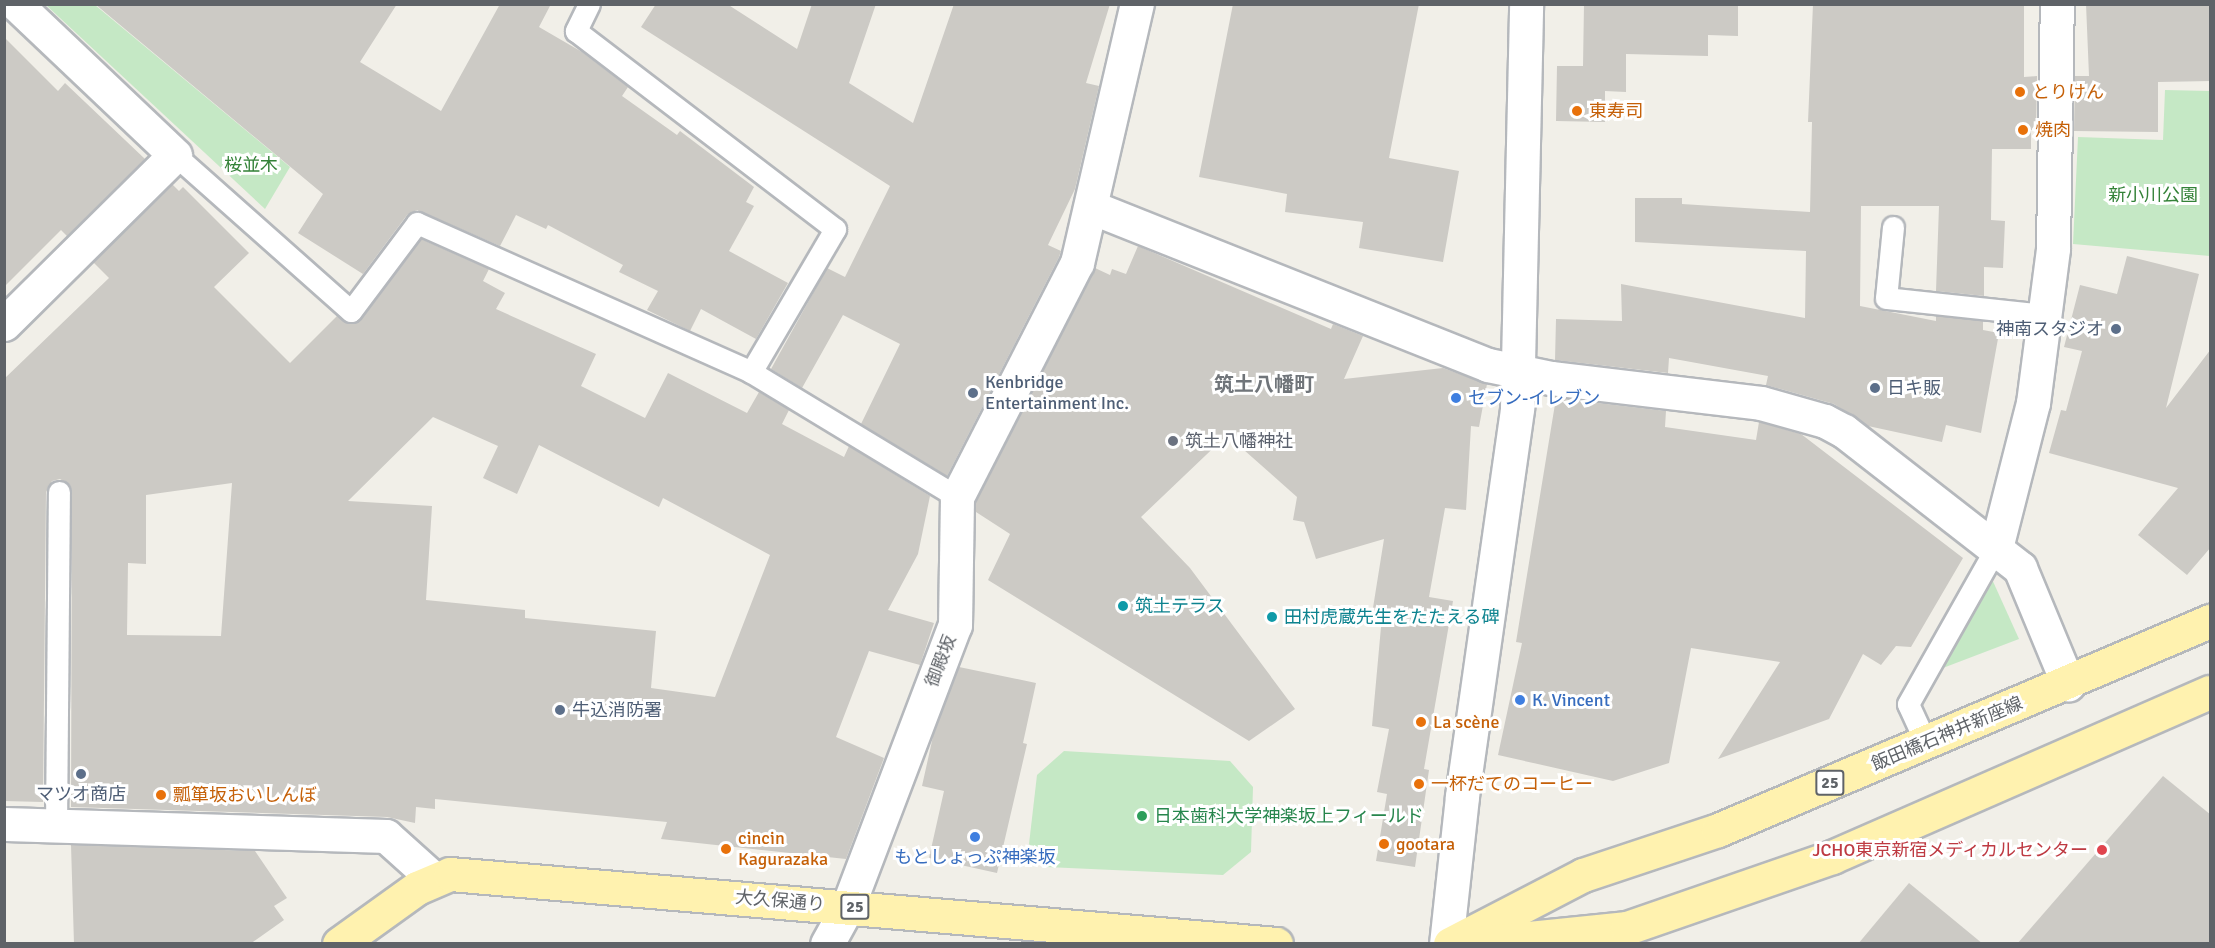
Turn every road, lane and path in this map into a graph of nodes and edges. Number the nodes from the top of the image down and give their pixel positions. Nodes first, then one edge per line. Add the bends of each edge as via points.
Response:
1 (16, 4) edge
2 (589, 4) edge
3 (1137, 4) edge
4 (1526, 4) edge
5 (2057, 4) edge
6 (174, 155) junction
7 (1091, 207) junction
8 (1893, 227) dead end
9 (2045, 315) junction
10 (4, 324) edge
11 (751, 372) junction
12 (1518, 372) junction
13 (59, 492) dead end
14 (957, 497) junction
15 (1996, 548) junction
16 (2211, 621) edge
17 (2068, 684) junction
18 (2211, 692) edge
19 (1926, 744) junction
20 (4, 825) edge
21 (56, 827) junction
22 (434, 879) junction
23 (848, 906) junction
24 (1036, 933) edge
25 (339, 944) edge
26 (827, 944) edge
27 (1276, 944) edge
28 (1448, 944) edge
29 (1470, 944) edge

1 - 6 street
2 - 11 lane via 576,31 835,229
3 - 7 street
4 - 12 street
5 - 9 street via 2053,248
6 - 10 street
6 - 11 lane via 351,311 417,223
7 - 12 street via 1488,365
7 - 14 street via 1077,263
8 - 9 lane via 1886,298
9 - 15 street via 2033,403
11 - 14 lane
12 - 15 street via 1761,403 1825,421 1844,431
12 - 28 street via 1517,408 1462,796
13 - 21 lane
14 - 23 street, 御殿坂 via 955,625
15 - 17 street via 2020,568
15 - 19 lane via 1908,704
16 - 17 main road, 飯田橋石神井新座線 / 25
17 - 19 main road, 飯田橋石神井新座線 / 25
18 - 29 main road via 1832,856 1627,928
19 - 28 main road, 飯田橋石神井新座線 / 25 via 1718,830 1582,875
20 - 21 street
21 - 22 street via 386,836
22 - 23 main road, 大久保通り / 25 via 468,875
22 - 25 main road, 大久保通り / 25
23 - 24 main road, 大久保通り / 25
23 - 26 street, 御殿坂
24 - 27 main road, 大久保通り / 25

